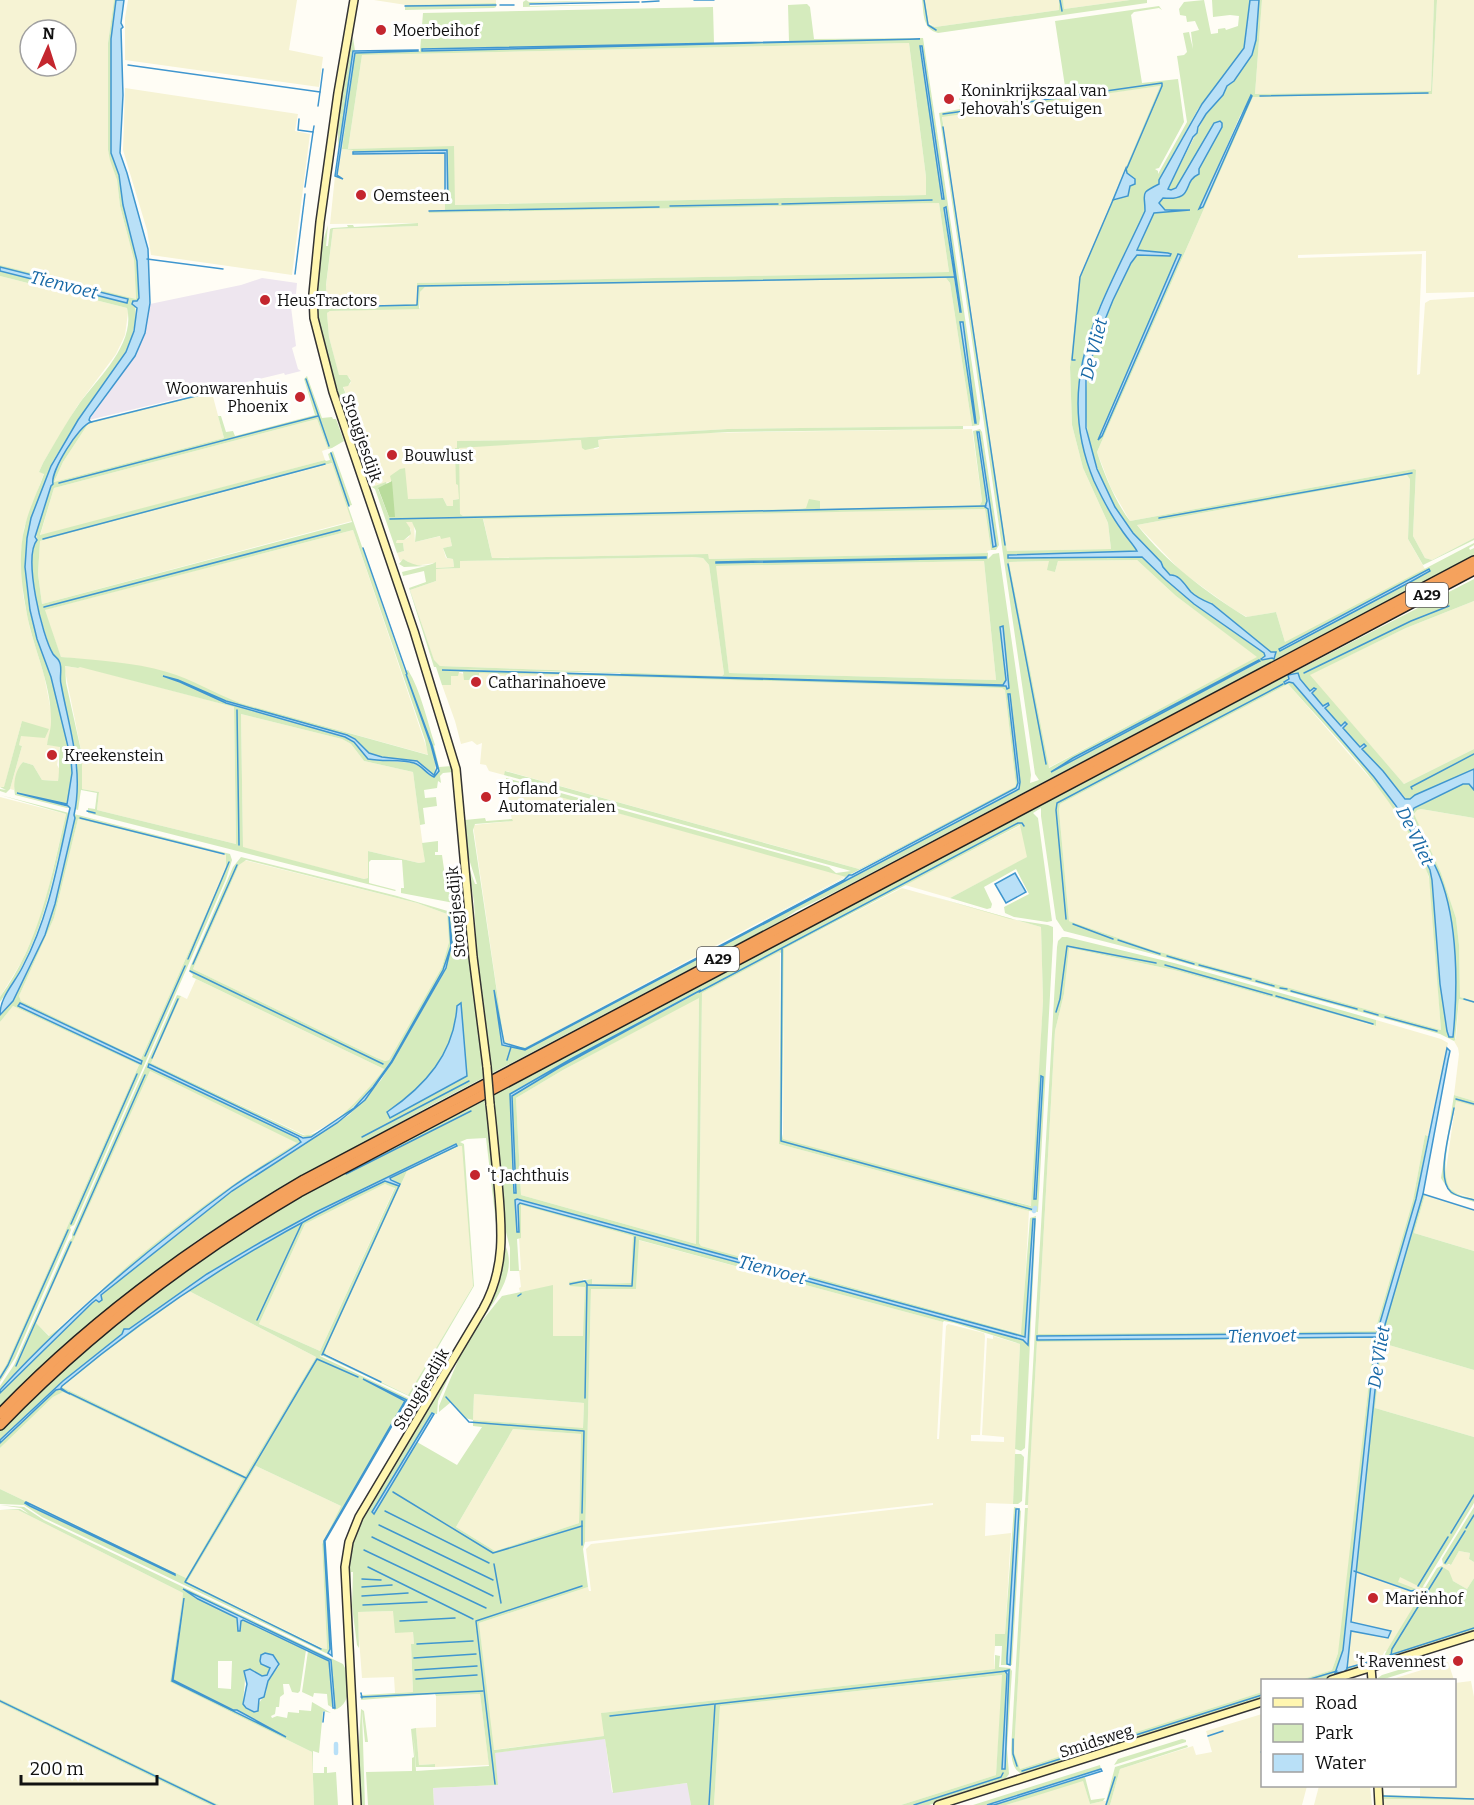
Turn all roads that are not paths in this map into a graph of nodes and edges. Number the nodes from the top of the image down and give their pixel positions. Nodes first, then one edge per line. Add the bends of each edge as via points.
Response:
1 (354, 0) edge
2 (1474, 561) edge
3 (1474, 571) edge
4 (0, 1414) edge
5 (0, 1425) edge
6 (1474, 1635) edge
7 (1371, 1668) junction
8 (1334, 1679) edge
9 (1372, 1679) edge
10 (1261, 1703) edge
11 (1378, 1787) edge
12 (357, 1805) edge
13 (938, 1805) edge
14 (1379, 1805) edge

1 - 12 street, Stougjesdijk, bridge via 322,210 314,318 333,392 455,766 502,1243 494,1288 359,1517 347,1551
2 - 4 highway, A29 via 304,1180 219,1232 132,1295 63,1353
3 - 5 highway, A29 via 299,1192 215,1244 148,1292 80,1349
6 - 7 street
7 - 8 street
7 - 9 street
10 - 13 street, Smidsweg
11 - 14 street

